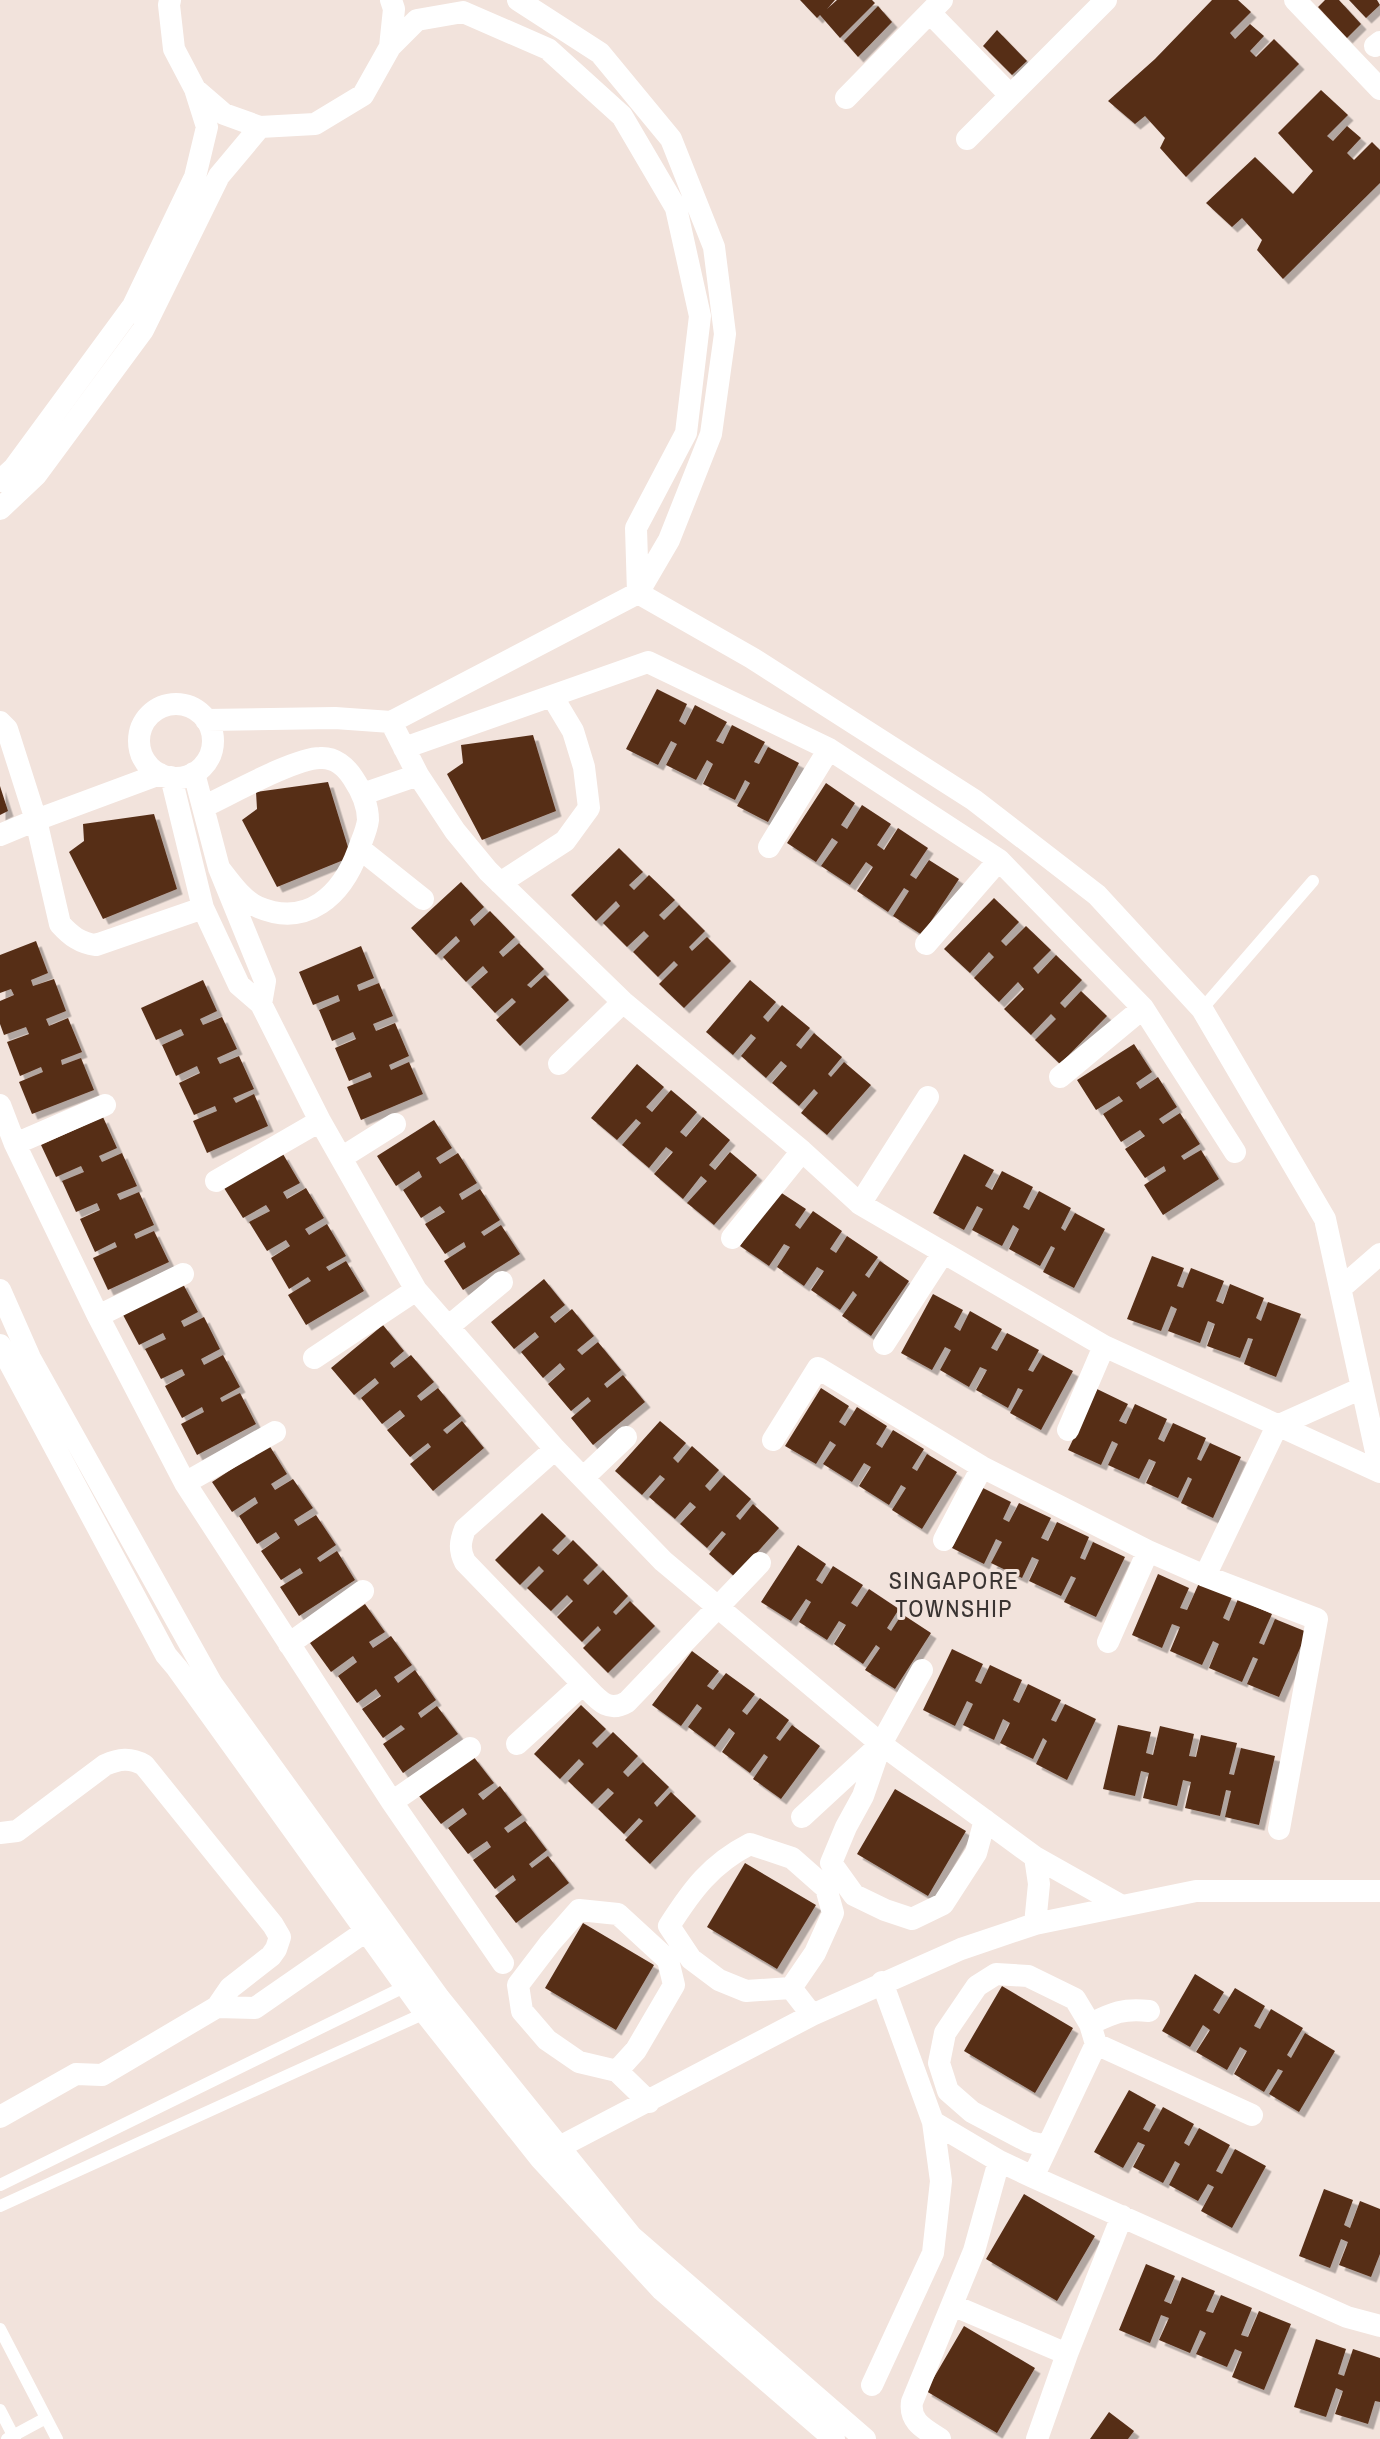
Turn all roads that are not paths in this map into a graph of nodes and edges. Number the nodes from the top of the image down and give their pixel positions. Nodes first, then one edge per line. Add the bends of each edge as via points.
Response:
1 (171, 0) edge
2 (392, 0) edge
3 (518, 0) edge
4 (1106, 0) edge
5 (1295, 0) edge
6 (936, 6) edge
7 (390, 46) junction
8 (195, 89) junction
9 (1380, 89) edge
10 (1010, 95) junction
11 (846, 98) dead end
12 (260, 127) junction
13 (967, 139) dead end
14 (0, 481) edge
15 (0, 509) edge
16 (638, 593) junction
17 (552, 696) junction
18 (206, 720) junction
19 (0, 722) edge
20 (390, 722) junction
21 (405, 748) junction
22 (829, 749) junction
23 (194, 773) junction
24 (418, 775) junction
25 (165, 776) junction
26 (363, 794) junction
27 (202, 807) junction
28 (36, 820) junction
29 (0, 836) edge
30 (769, 847) dead end
31 (359, 848) junction
32 (999, 860) junction
33 (219, 868) junction
34 (1313, 881) dead end
35 (500, 883) junction
36 (423, 899) dead end
37 (203, 908) junction
38 (926, 944) dead end
39 (623, 1002) junction
40 (261, 1004) junction
41 (1143, 1008) junction
42 (1202, 1009) junction
43 (559, 1064) dead end
44 (1060, 1077) dead end
45 (928, 1097) dead end
46 (0, 1105) edge
47 (105, 1105) dead end
48 (320, 1121) junction
49 (395, 1124) dead end
50 (15, 1144) junction
51 (802, 1151) junction
52 (1235, 1152) dead end
53 (341, 1158) junction
54 (216, 1181) dead end
55 (860, 1204) junction
56 (732, 1238) dead end
57 (944, 1253) junction
58 (1380, 1254) edge
59 (183, 1274) dead end
60 (502, 1282) dead end
61 (1341, 1288) junction
62 (0, 1290) edge
63 (416, 1290) junction
64 (98, 1316) junction
65 (448, 1327) junction
66 (884, 1344) dead end
67 (0, 1345) edge
68 (1104, 1346) junction
69 (314, 1358) dead end
70 (1362, 1388) junction
71 (1277, 1426) junction
72 (1068, 1430) dead end
73 (274, 1432) dead end
74 (626, 1437) dead end
75 (773, 1440) dead end
76 (555, 1449) junction
77 (982, 1467) junction
78 (1380, 1471) edge
79 (583, 1478) junction
80 (185, 1483) junction
81 (944, 1540) dead end
82 (1148, 1551) junction
83 (760, 1563) dead end
84 (1205, 1576) junction
85 (363, 1591) dead end
86 (716, 1607) junction
87 (1108, 1642) dead end
88 (289, 1644) junction
89 (922, 1670) dead end
90 (583, 1684) junction
91 (517, 1744) dead end
92 (881, 1744) junction
93 (470, 1748) dead end
94 (392, 1802) junction
95 (802, 1817) dead end
96 (985, 1820) junction
97 (1279, 1829) dead end
98 (0, 1833) edge
99 (1035, 1857) junction
100 (1380, 1891) edge
101 (1122, 1906) junction
102 (1035, 1924) junction
103 (366, 1931) junction
104 (503, 1963) dead end
105 (882, 1982) junction
106 (406, 1986) junction
107 (791, 1988) junction
108 (218, 2007) junction
109 (1149, 2011) dead end
110 (425, 2013) junction
111 (812, 2015) junction
112 (1093, 2034) junction
113 (617, 2071) junction
114 (649, 2102) junction
115 (1252, 2115) dead end
116 (0, 2117) edge
117 (933, 2122) junction
118 (1047, 2146) junction
119 (549, 2153) junction
120 (999, 2161) junction
121 (1033, 2177) junction
122 (0, 2185) edge
123 (0, 2206) edge
124 (1122, 2216) junction
125 (952, 2305) junction
126 (1380, 2326) edge
127 (0, 2329) edge
128 (1067, 2354) junction
129 (872, 2385) dead end
130 (0, 2410) edge
131 (46, 2418) junction
132 (11, 2438) edge
133 (57, 2439) edge
134 (834, 2439) edge
135 (866, 2439) edge
136 (940, 2439) edge
137 (1037, 2439) edge

1 - 8 street via 174,49
2 - 7 street
3 - 16 street via 600,53 671,139 714,247 726,334 711,434 669,540
4 - 10 street
5 - 9 street
6 - 10 street
6 - 11 street
7 - 12 street via 363,95 315,124
7 - 16 street via 417,20 463,12 548,49 622,116 676,208 700,316 686,433 636,528
8 - 12 street via 224,114
8 - 14 street via 207,128 195,177 132,306 14,468
10 - 13 street
12 - 15 street via 219,176 143,330 36,474
16 - 20 street
16 - 42 street via 752,658 974,800 1097,895
17 - 21 street
17 - 22 street via 648,662
17 - 35 street via 573,731 584,767 589,808 565,841
18 - 20 street via 335,718
18 - 23 street via 211,731 211,749 203,766
18 - 25 street via 187,706 175,704 157,710 144,722 141,751 149,767
19 - 28 street via 7,729
20 - 21 street
21 - 24 street
22 - 30 street
22 - 32 street
23 - 25 street
23 - 27 street
24 - 26 street
24 - 35 street via 455,831
25 - 28 street
25 - 37 street
26 - 27 street via 344,765 322,757 303,760
26 - 31 street via 368,821
27 - 33 street
28 - 29 street
28 - 37 street via 60,924 84,944 96,945
31 - 33 street via 339,888 316,908 289,915 257,906
31 - 36 street
32 - 38 street
32 - 41 street
33 - 40 street via 265,981
34 - 42 lane
35 - 39 street
37 - 40 street via 239,985
39 - 43 street
39 - 51 street
40 - 48 street
41 - 44 street
41 - 52 street
42 - 61 street via 1325,1219
45 - 55 street
46 - 50 street
47 - 50 street
48 - 53 street
48 - 54 street
49 - 53 street
50 - 64 street
51 - 55 street
51 - 56 street
53 - 63 street
55 - 57 street
57 - 66 street
57 - 68 street
58 - 61 street
59 - 64 street
60 - 65 street
61 - 70 street
62 - 119 street via 30,1358 212,1684
63 - 65 street
63 - 69 street
64 - 80 street
65 - 76 street
67 - 103 street via 166,1655
68 - 71 street
68 - 72 street
70 - 71 street
70 - 78 street
71 - 78 street
71 - 84 street
73 - 80 street
74 - 79 street
75 - 77 street via 818,1368
76 - 79 street
76 - 90 street via 465,1529 460,1552 465,1562
77 - 81 street
77 - 82 street
79 - 86 street via 663,1561
80 - 88 street
82 - 84 street
82 - 87 street
83 - 86 street
84 - 97 street via 1317,1619
85 - 88 street
86 - 90 street via 619,1707 600,1701
86 - 92 street
88 - 94 street
89 - 92 street
90 - 91 street
92 - 95 street
92 - 96 street
92 - 96 street via 863,1796 831,1863 854,1894 912,1919 943,1904 976,1853
93 - 94 street
94 - 104 street
96 - 99 street
98 - 108 street via 17,1832 105,1765 120,1759 144,1765 279,1937 271,1956 230,1988
99 - 101 street
99 - 102 street via 1039,1884
100 - 101 street via 1196,1891
101 - 102 street
102 - 105 street
103 - 106 street
103 - 108 street via 255,2008
105 - 111 street
105 - 117 street
106 - 110 street
106 - 122 lane
107 - 107 street via 815,1953 833,1912 826,1888 792,1858 750,1844 727,1856 705,1876 669,1926 692,1959 719,1980 746,1990
107 - 111 street
108 - 116 street via 102,2075 76,2074
109 - 112 street via 1118,2011
110 - 119 street
110 - 123 lane
111 - 114 street
112 - 115 street
112 - 118 street
112 - 118 street via 1075,1999 1028,1976 996,1974 977,1986 945,2033 939,2063 948,2091 972,2112 1029,2142
113 - 113 street via 579,2062 547,2040 522,2011 518,1985 579,1910 618,1914 669,1960 675,1985 636,2050
113 - 114 street
114 - 119 street
117 - 120 street
117 - 129 street via 941,2181 933,2253
118 - 121 street
119 - 134 street via 662,2290
119 - 135 street via 631,2236
120 - 121 street
120 - 125 street via 974,2251
121 - 124 street
124 - 126 street via 1347,2317
124 - 128 street
125 - 128 street
125 - 136 street via 911,2408 916,2423
127 - 131 lane
128 - 137 street
130 - 132 lane
131 - 132 lane
131 - 133 lane

